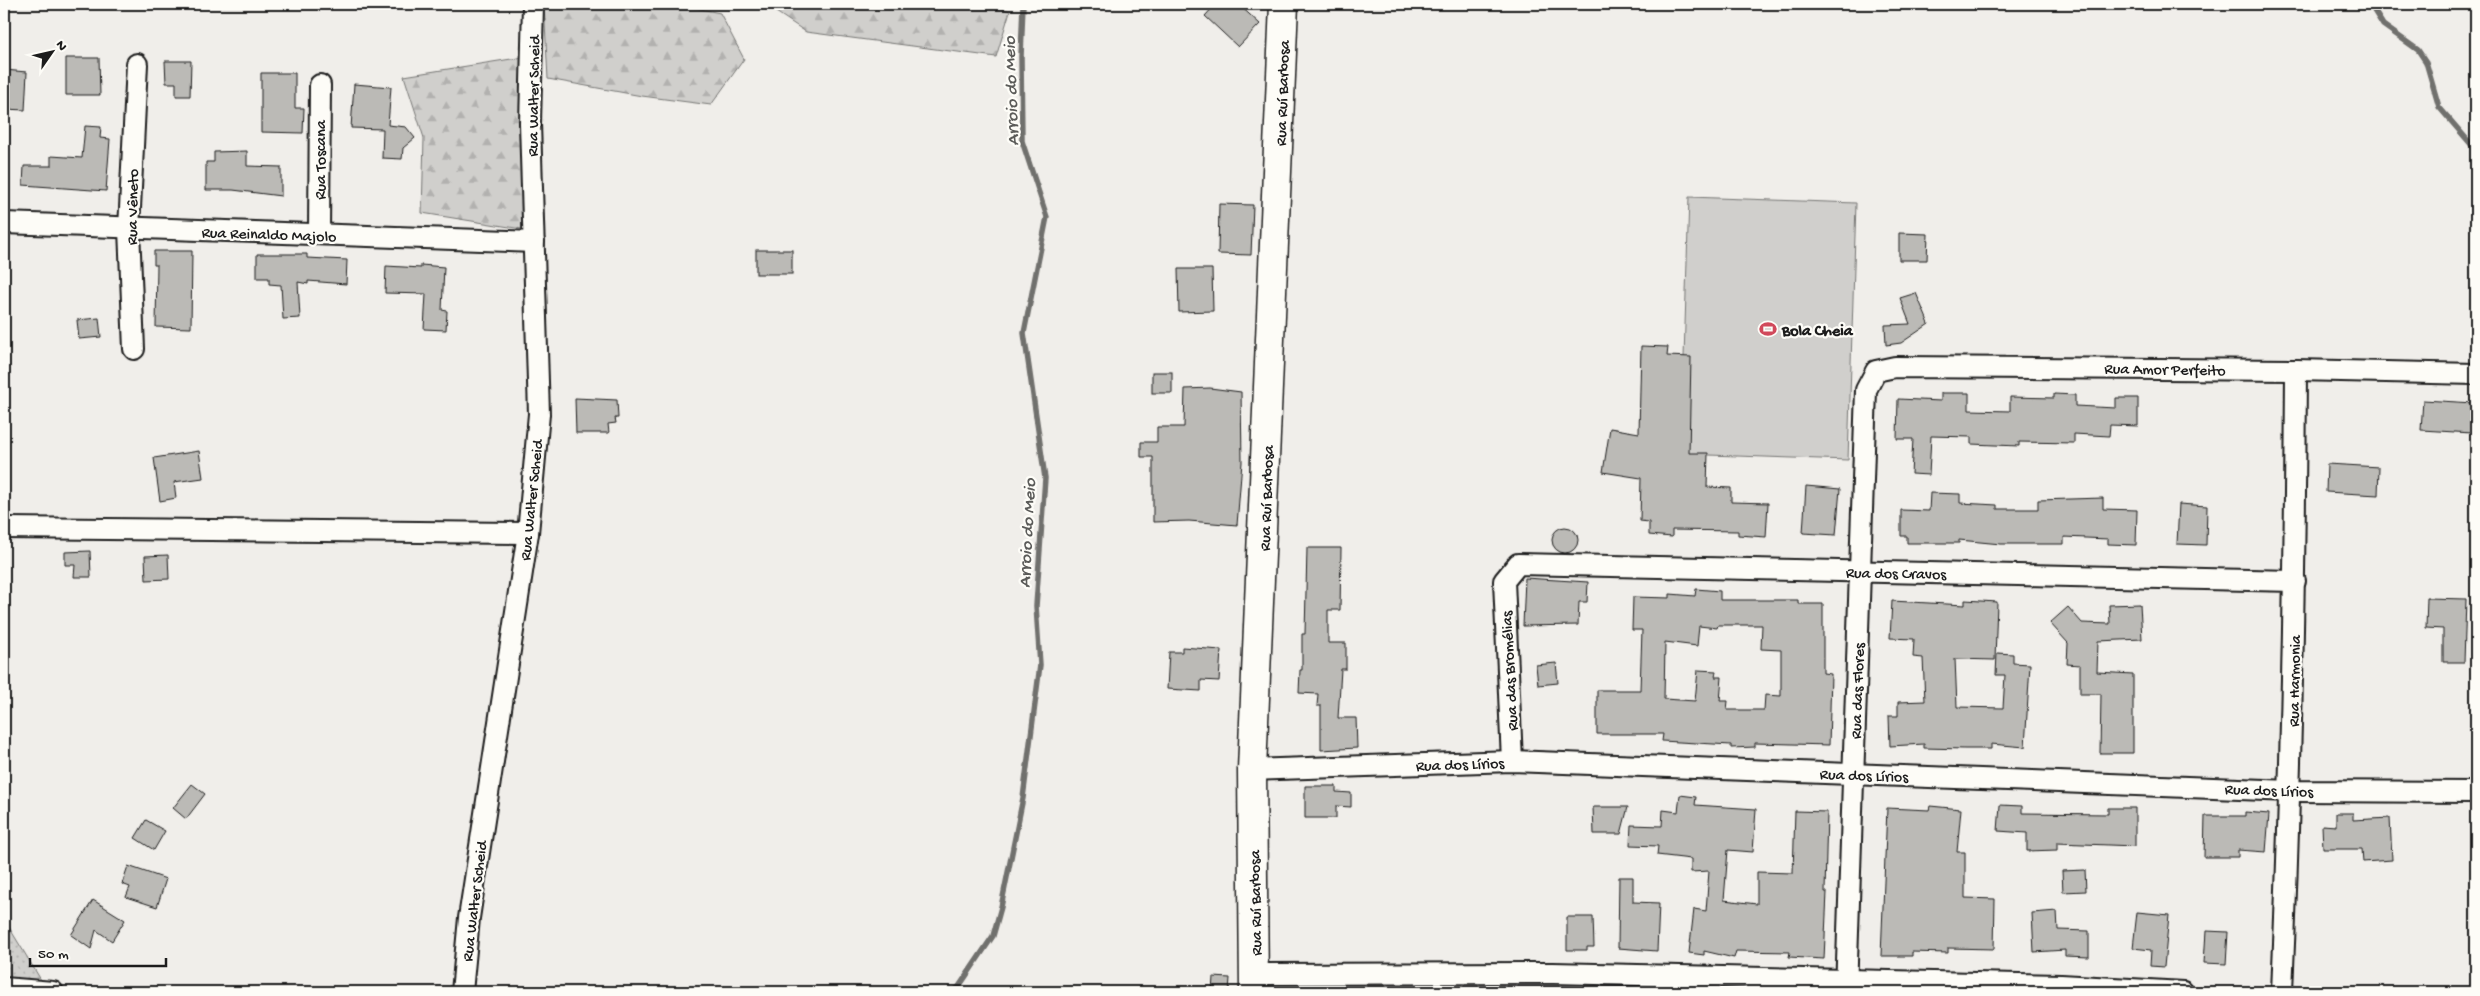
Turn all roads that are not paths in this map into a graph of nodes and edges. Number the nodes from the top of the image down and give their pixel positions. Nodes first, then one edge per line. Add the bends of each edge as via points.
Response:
1 (533, 4) edge
2 (1284, 4) edge
3 (137, 64) dead end
4 (320, 85) dead end
5 (4, 223) edge
6 (129, 229) junction
7 (319, 234) junction
8 (534, 242) junction
9 (134, 349) dead end
10 (2296, 370) junction
11 (2476, 374) edge
12 (1866, 390) joint
13 (4, 528) edge
14 (528, 533) junction
15 (1860, 571) junction
16 (1504, 581) joint
17 (2295, 582) junction
18 (1512, 761) junction
19 (1252, 770) junction
20 (1852, 774) junction
21 (2291, 791) junction
22 (2476, 792) edge
23 (1254, 983) edge
24 (1846, 986) edge
25 (4, 988) edge
26 (53, 992) edge
27 (462, 992) edge
28 (2183, 992) edge
29 (2282, 992) edge

1 - 8 street, Rua Walter Scheid via 530,123
2 - 19 main road, Rua Ruí Barbosa
3 - 6 street, Rua Vêneto
4 - 7 street, Rua Toscana
5 - 6 street, Rua Reinaldo Majolo
6 - 7 street, Rua Reinaldo Majolo
6 - 9 street, Rua Vêneto
7 - 8 street, Rua Reinaldo Majolo
8 - 14 street, Rua Walter Scheid via 539,414
10 - 11 street, Rua Amor Perfeito
10 - 12 street, Rua Amor Perfeito via 1895,367 1876,371
10 - 17 street, Rua Harmonia
12 - 15 street, Rua das Flores
13 - 14 street
14 - 27 street, Rua Walter Scheid via 469,918
15 - 16 street, Rua dos Cravos via 1518,564
15 - 17 street, Rua dos Cravos
15 - 20 street, Rua das Flores
16 - 18 street, Rua das Bromélias
17 - 21 street, Rua Harmonia
18 - 19 street, Rua dos Lírios
18 - 20 street, Rua dos Lírios
19 - 23 main road, Rua Ruí Barbosa
20 - 21 street, Rua dos Lírios
20 - 24 street, Rua das Flores
21 - 22 street, Rua dos Lírios
21 - 29 street, Rua Harmonia
23 - 24 street via 1553,973
24 - 28 street via 2061,985
25 - 26 street

